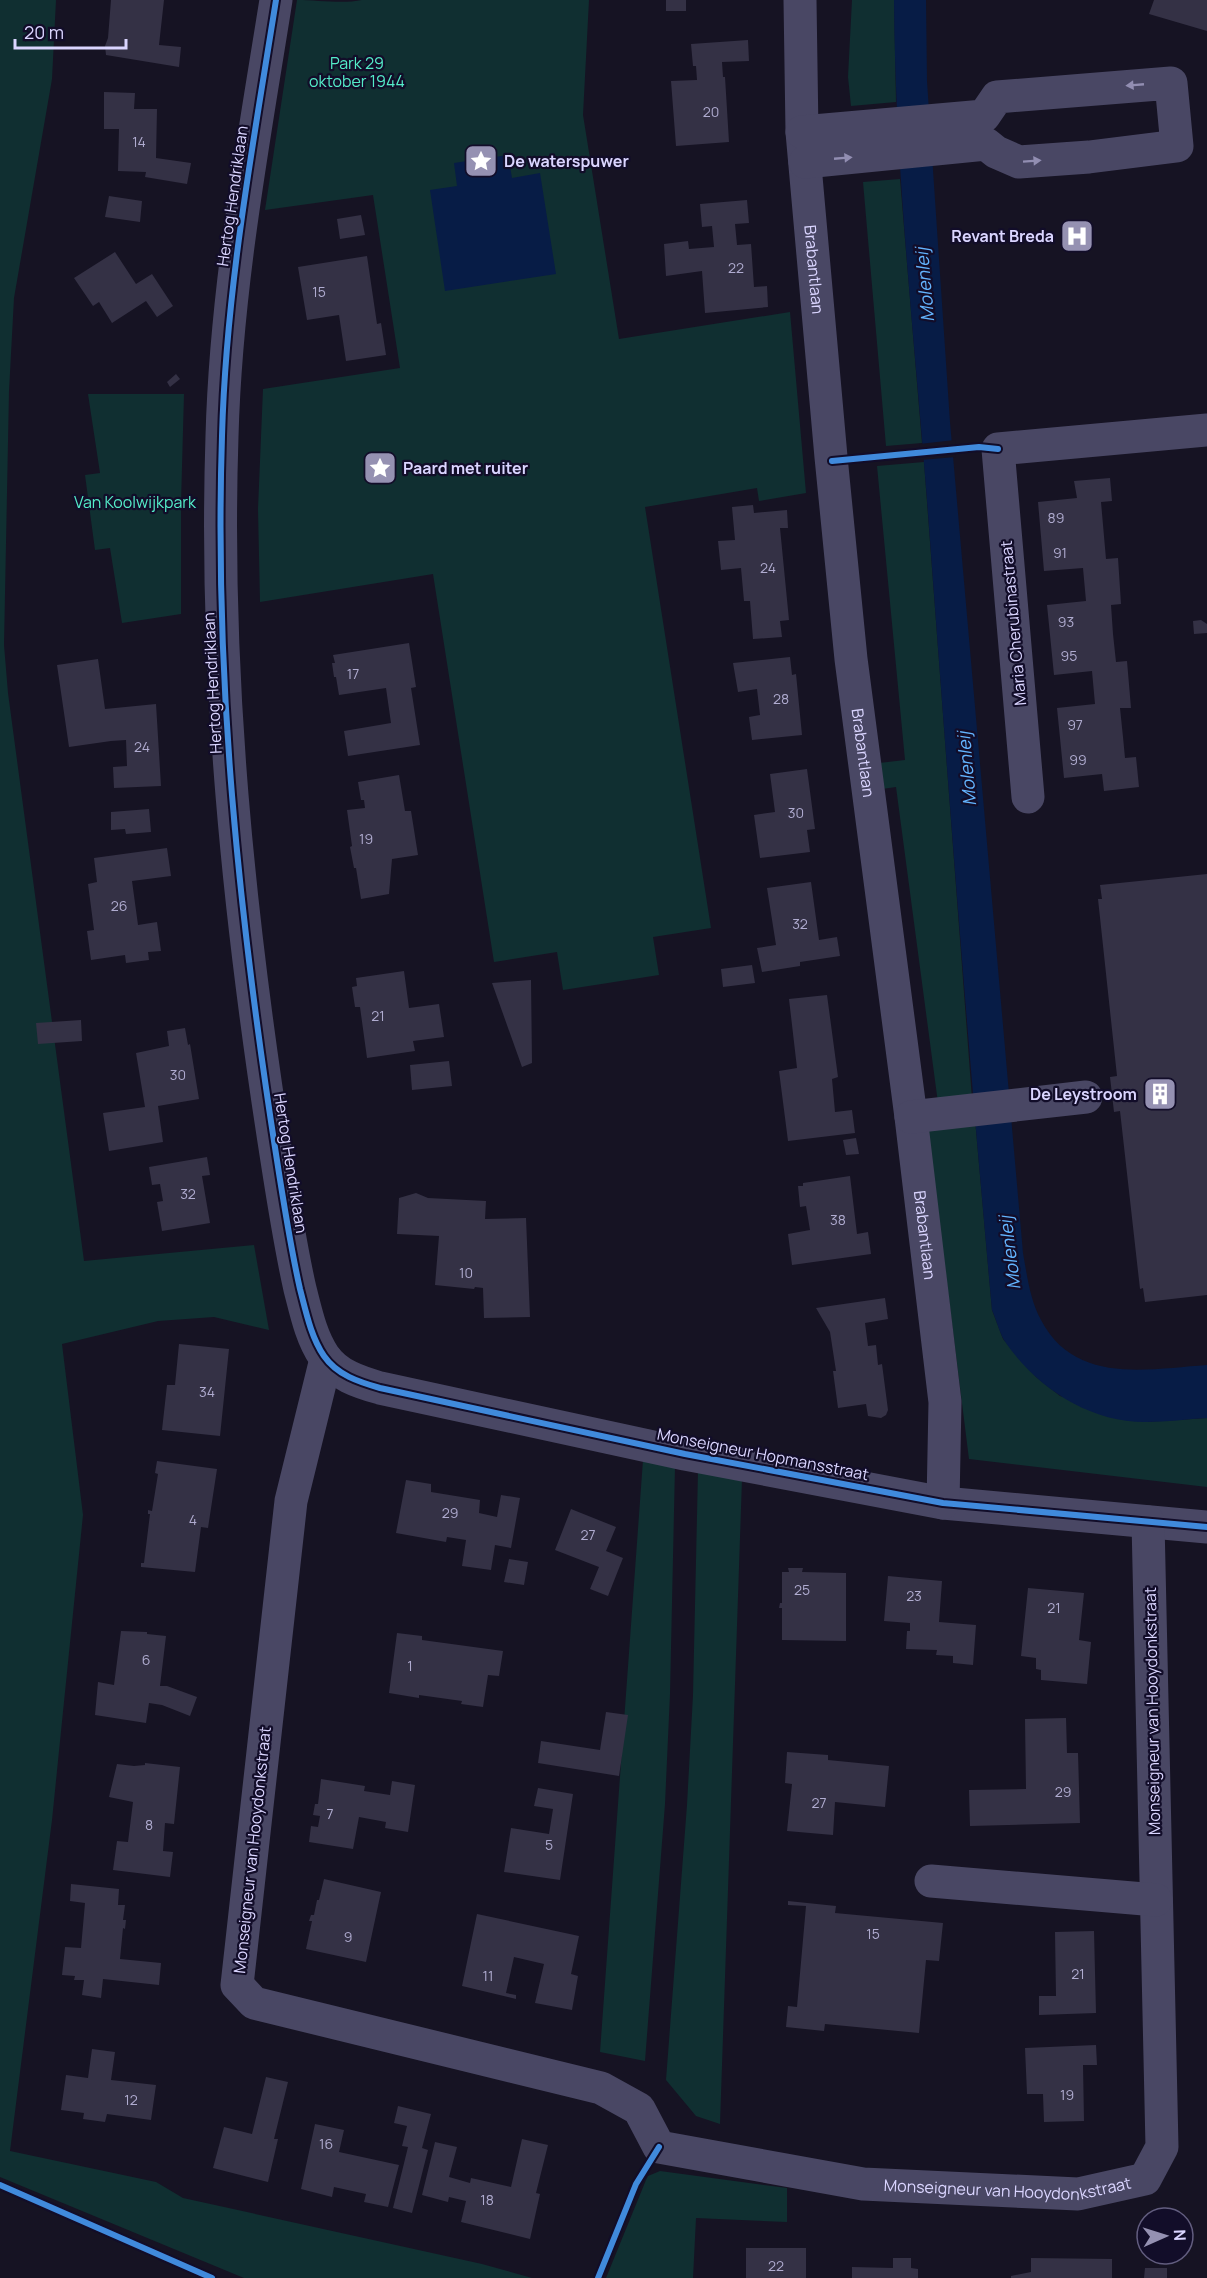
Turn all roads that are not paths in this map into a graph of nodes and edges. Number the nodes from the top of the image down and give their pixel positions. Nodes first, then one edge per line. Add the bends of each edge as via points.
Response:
1 (276, 0) edge
2 (800, 0) edge
3 (985, 130) junction
4 (803, 147) junction
5 (1207, 430) edge
6 (1028, 797) dead end
7 (1086, 1097) dead end
8 (910, 1117) junction
9 (326, 1359) junction
10 (942, 1503) junction
11 (1148, 1522) junction
12 (1207, 1527) edge
13 (931, 1881) dead end
14 (1156, 1900) junction

1 - 9 street, Hertog Hendriklaan via 236,256 228,344 222,433 222,640 235,835 263,1073 297,1274 314,1338
2 - 4 street, Brabantlaan
3 -> 3 street via 996,152 1019,162 1177,146 1171,83 997,97
3 - 4 street
4 - 8 street, Brabantlaan via 850,659
5 - 6 street, Maria Cherubinastraat via 998,449
7 - 8 street
8 - 10 street, Brabantlaan via 945,1402
9 - 10 street, Monseigneur Hopmansstraat via 353,1380 380,1388 685,1454
9 - 14 street, Monseigneur van Hooydonkstraat via 290,1513 237,1985 254,2003 601,2088 639,2109 659,2147 864,2184 1078,2194 1145,2179 1162,2147
10 - 11 street, Monseigneur Hopmansstraat
11 - 12 street, Monseigneur Hopmansstraat
11 - 14 street, Monseigneur van Hooydonkstraat
13 - 14 street

